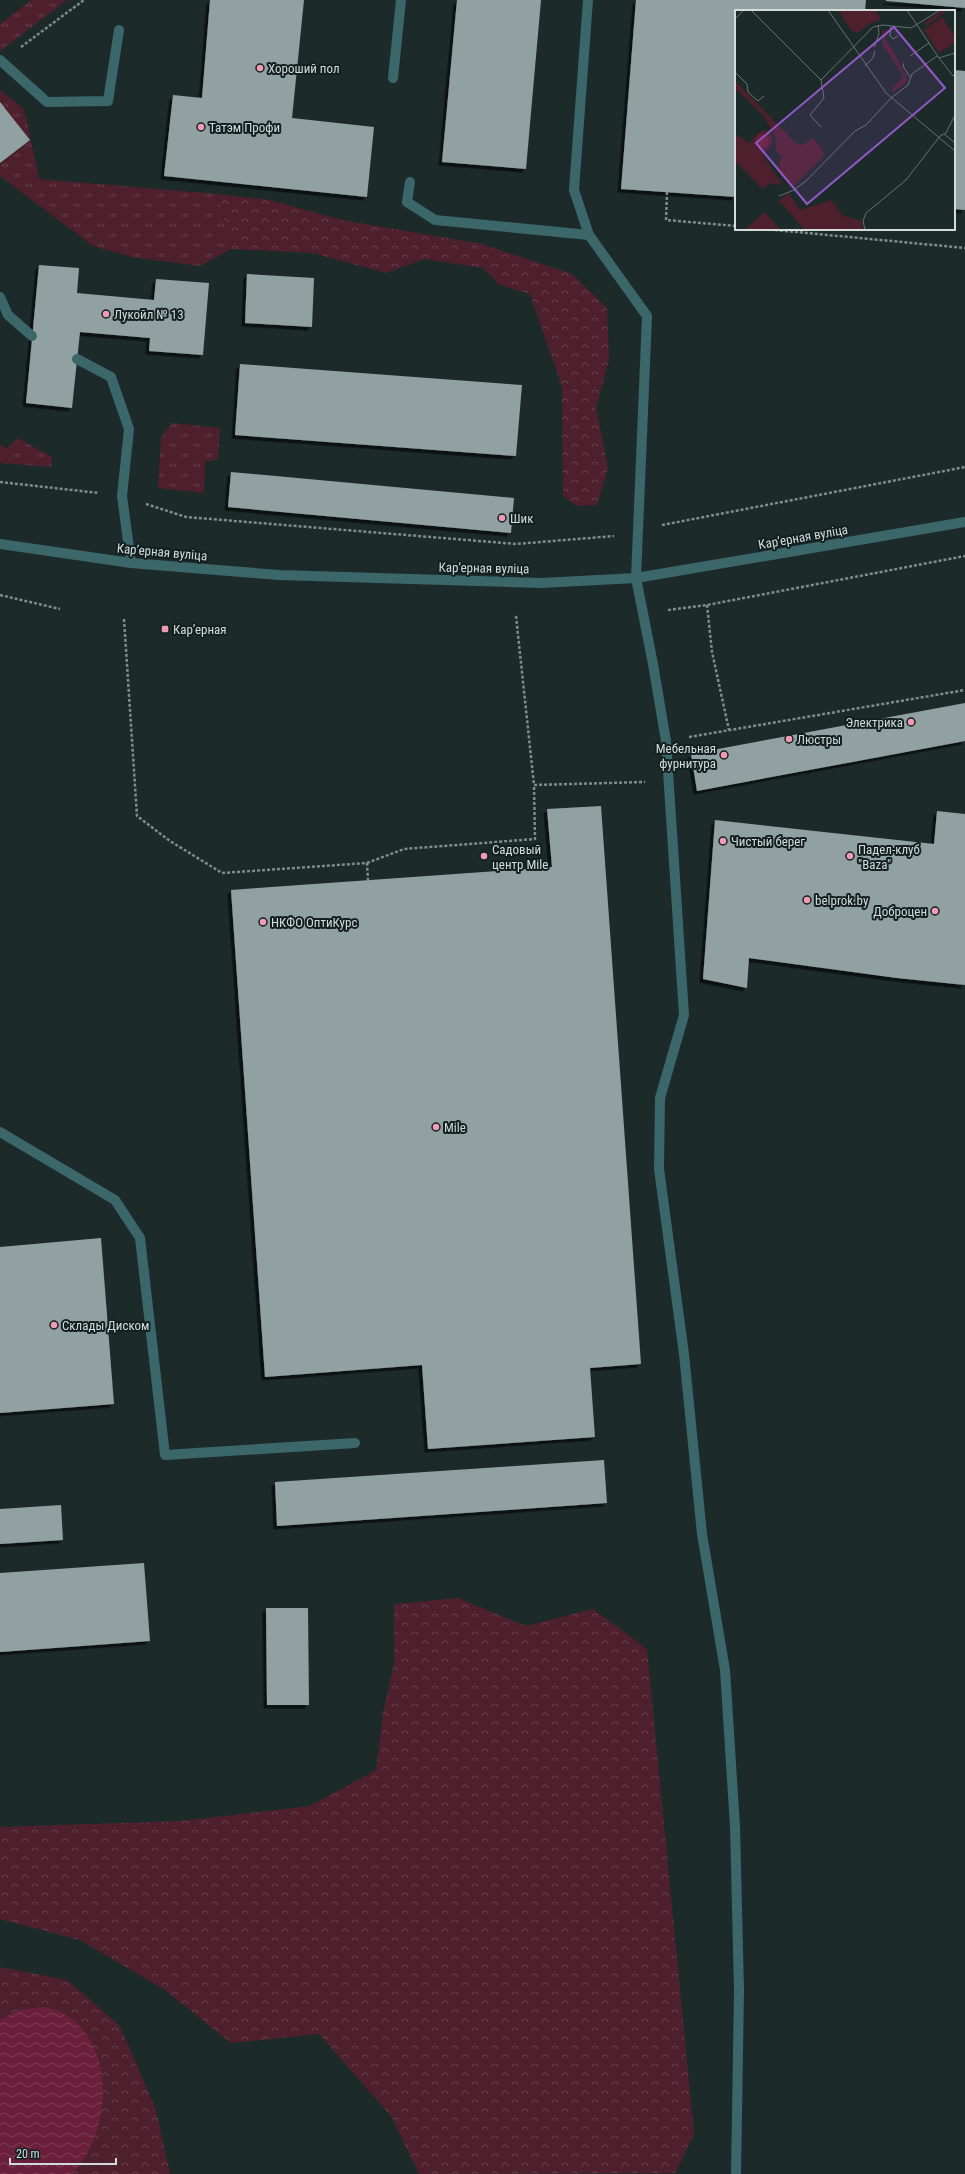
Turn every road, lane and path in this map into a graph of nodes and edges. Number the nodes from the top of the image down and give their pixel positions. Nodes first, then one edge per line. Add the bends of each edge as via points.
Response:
1 (84, 0) edge
2 (400, 0) edge
3 (588, 0) edge
4 (119, 30) dead end
5 (1, 61) edge
6 (393, 78) dead end
7 (410, 182) dead end
8 (667, 192) dead end
9 (735, 226) edge
10 (782, 230) edge
11 (799, 231) edge
12 (589, 235) junction
13 (965, 248) edge
14 (0, 297) edge
15 (32, 336) dead end
16 (77, 359) dead end
17 (965, 467) edge
18 (0, 482) edge
19 (122, 496) junction
20 (965, 522) edge
21 (639, 530) junction
22 (0, 544) edge
23 (965, 556) edge
24 (131, 563) junction
25 (636, 578) junction
26 (0, 596) edge
27 (707, 605) junction
28 (60, 609) dead end
29 (642, 614) junction
30 (516, 616) dead end
31 (124, 619) dead end
32 (965, 690) edge
33 (729, 730) junction
34 (666, 741) junction
35 (669, 782) junction
36 (534, 785) junction
37 (367, 862) junction
38 (368, 880) dead end
39 (0, 1132) edge
40 (355, 1443) dead end
41 (736, 2174) edge

1 - 5 path
2 - 6 street
3 - 12 street via 574,190
4 - 5 street via 108,101 47,102
7 - 12 street via 407,202 435,220
8 - 9 path via 666,220
10 - 11 path
11 - 13 path
12 - 21 street via 647,316
14 - 15 street via 8,315
16 - 19 street via 111,377 128,429
17 - 21 path
18 - 19 path
19 - 21 path via 186,517 516,544 611,537
19 - 24 street
20 - 25 street, Карʼерная вуліца
21 - 25 street
22 - 24 street, Карʼерная вуліца
23 - 27 path
24 - 25 street, Карʼерная вуліца via 279,575 541,583
25 - 29 street
26 - 28 path
27 - 29 path
27 - 33 path via 712,652
29 - 34 street
30 - 36 path
31 - 37 path via 137,816 222,873
32 - 33 path
33 - 34 path
34 - 35 street
35 - 36 path
35 - 41 street via 684,1015 660,1098 659,1169 684,1354 702,1534 725,1670 735,1826 740,1990
36 - 37 path via 535,839 404,849
37 - 38 path
39 - 40 street via 115,1200 140,1238 165,1455

